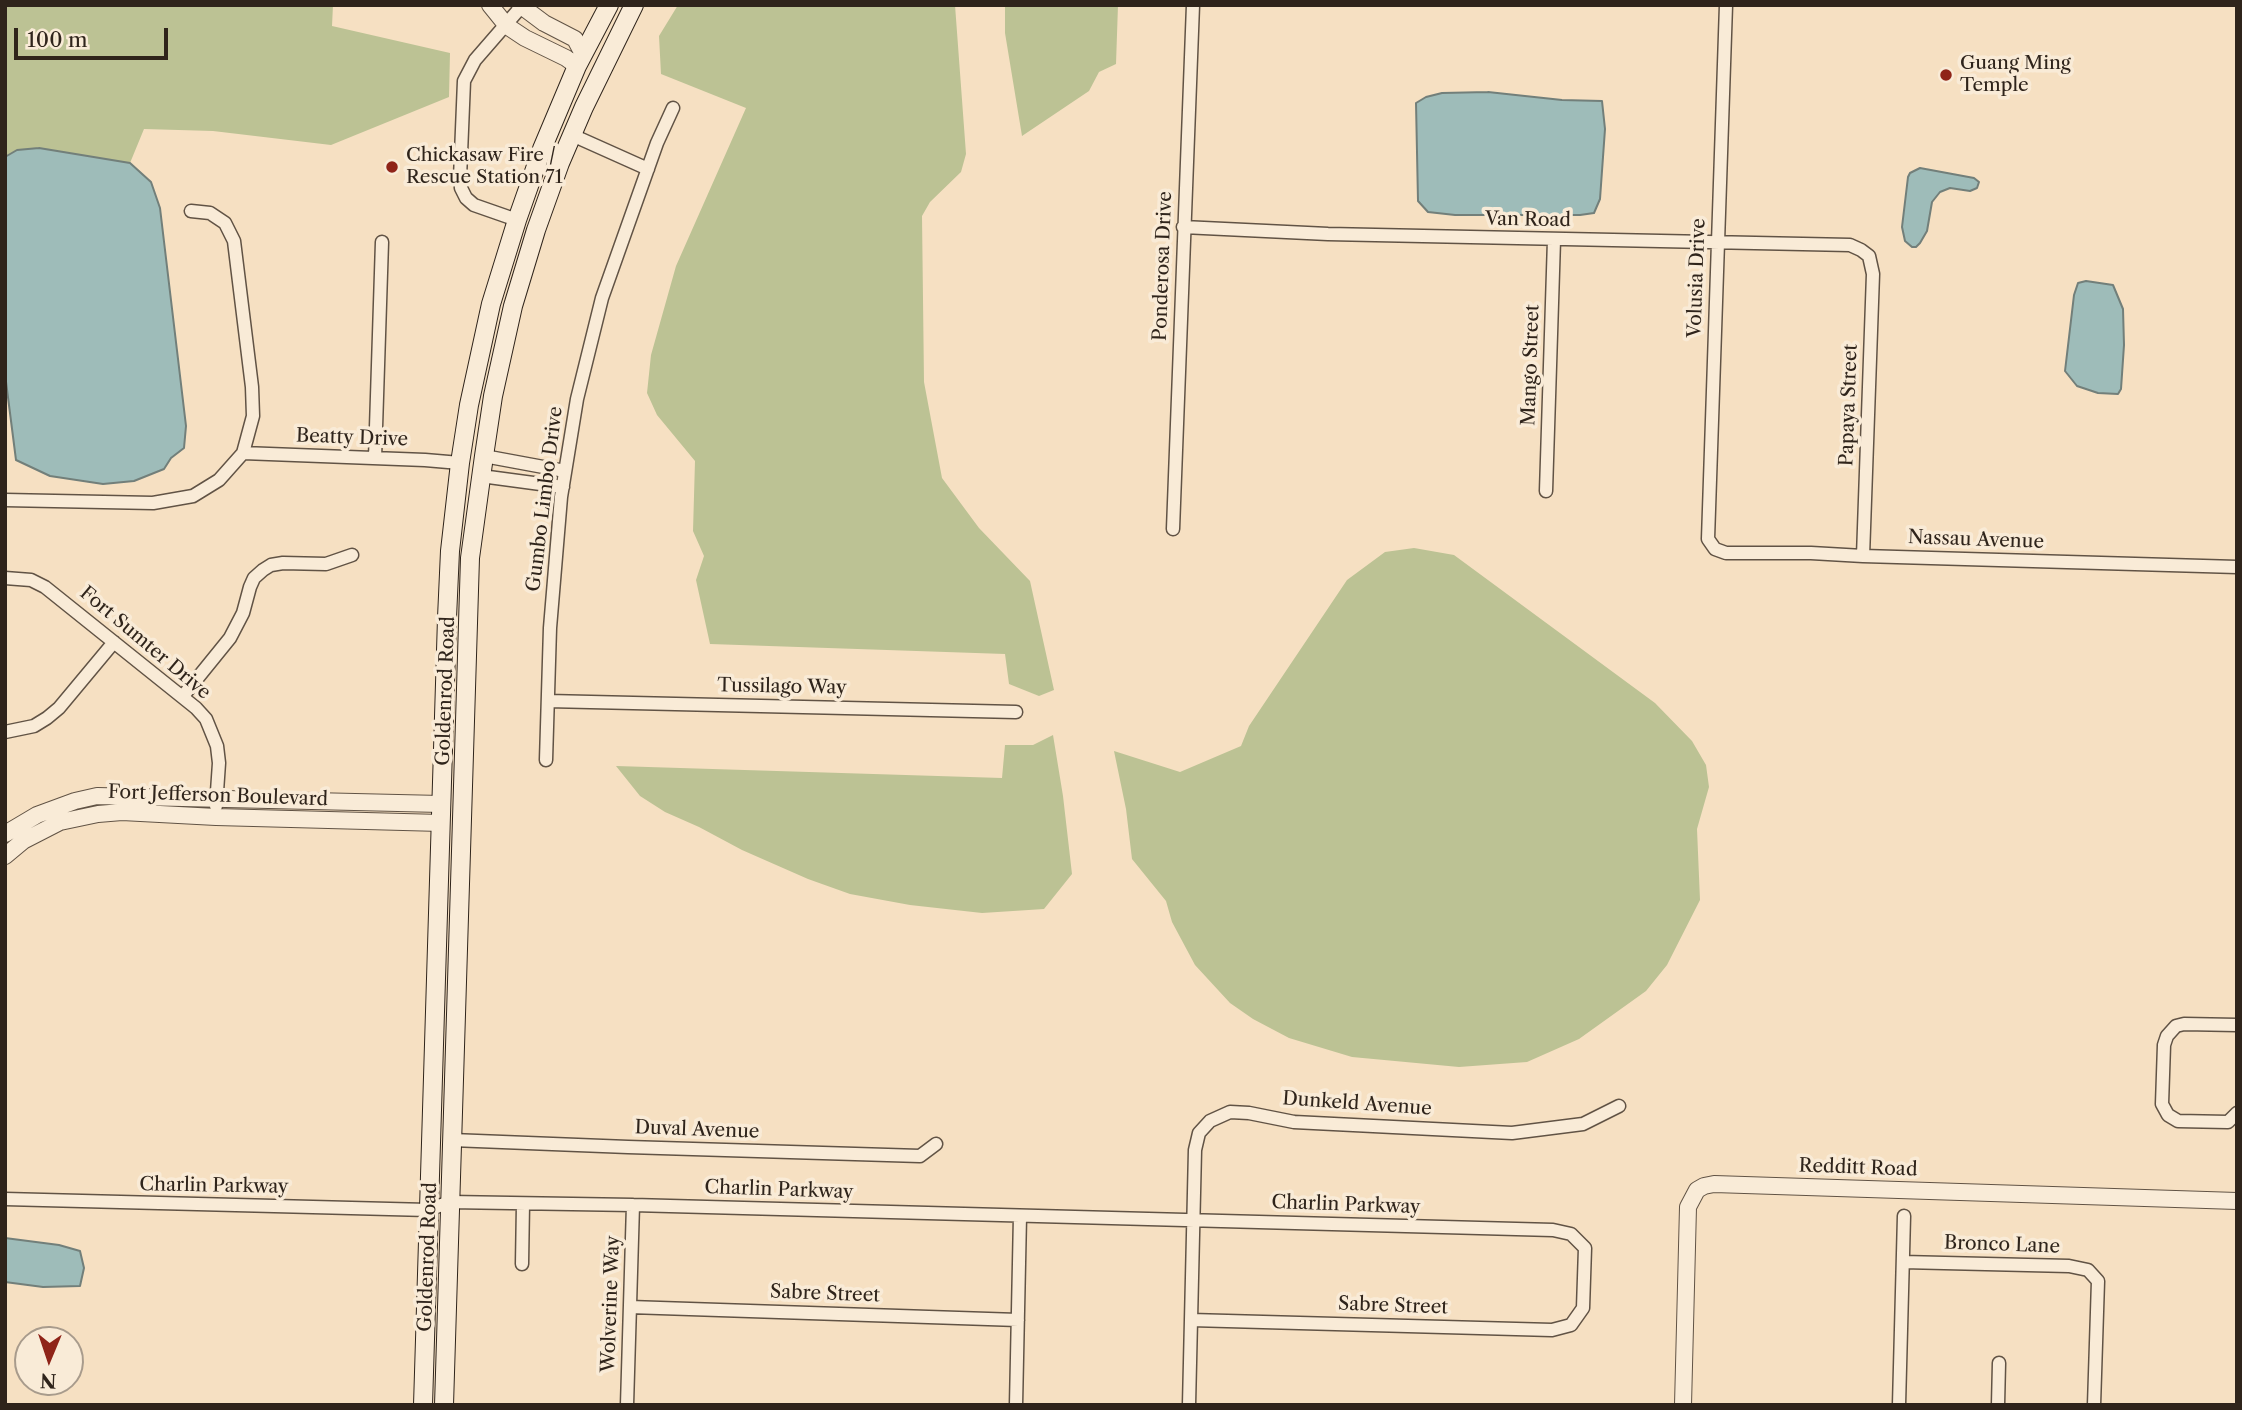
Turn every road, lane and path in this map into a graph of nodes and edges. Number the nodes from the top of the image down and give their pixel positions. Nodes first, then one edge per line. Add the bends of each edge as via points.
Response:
1 (490, 5) edge
2 (609, 5) edge
3 (634, 5) edge
4 (1193, 5) edge
5 (1726, 5) edge
6 (521, 6) edge
7 (507, 26) junction
8 (580, 60) junction
9 (584, 107) junction
10 (673, 108) dead end
11 (572, 135) junction
12 (648, 169) junction
13 (191, 211) dead end
14 (517, 220) junction
15 (1183, 227) junction
16 (1554, 240) junction
17 (382, 242) dead end
18 (1717, 243) junction
19 (1869, 256) joint
20 (243, 453) junction
21 (484, 456) junction
22 (375, 458) junction
23 (460, 463) junction
24 (532, 464) junction
25 (565, 471) junction
26 (481, 476) junction
27 (529, 482) junction
28 (563, 487) junction
29 (1546, 491) dead end
30 (5, 500) edge
31 (1173, 529) dead end
32 (1715, 549) joint
33 (352, 555) dead end
34 (1863, 556) junction
35 (2237, 567) edge
36 (5, 578) edge
37 (447, 618) junction
38 (114, 642) junction
39 (183, 696) junction
40 (548, 701) junction
41 (1016, 712) dead end
42 (5, 732) edge
43 (546, 760) dead end
44 (217, 798) junction
45 (441, 804) junction
46 (463, 813) junction
47 (216, 817) junction
48 (441, 823) junction
49 (5, 834) edge
50 (5, 856) edge
51 (461, 859) junction
52 (2237, 1025) edge
53 (1619, 1106) dead end
54 (2237, 1114) edge
55 (452, 1140) junction
56 (936, 1144) dead end
57 (5, 1199) edge
58 (2237, 1201) edge
59 (450, 1202) junction
60 (523, 1204) junction
61 (633, 1205) junction
62 (428, 1210) junction
63 (1020, 1216) junction
64 (1905, 1216) dead end
65 (1194, 1221) junction
66 (1903, 1262) junction
67 (522, 1265) dead end
68 (630, 1307) junction
69 (1018, 1320) junction
70 (1191, 1320) junction
71 (1552, 1330) joint
72 (1999, 1363) dead end
73 (422, 1405) edge
74 (444, 1405) edge
75 (627, 1405) edge
76 (1016, 1405) edge
77 (1189, 1405) edge
78 (1683, 1405) edge
79 (1899, 1405) edge
80 (1998, 1405) edge
81 (2094, 1405) edge

1 - 7 street
2 - 8 main road, Goldenrod Road
3 - 9 main road, Goldenrod Road
4 - 15 street, Ponderosa Drive
5 - 18 street, Volusia Drive
6 - 7 street
6 - 8 street via 575,39
7 - 8 street
7 - 14 street via 475,60 464,81 460,178 466,198 474,205
8 - 9 main road via 590,65
8 - 14 main road, Goldenrod Road
9 - 11 main road, Goldenrod Road
10 - 12 street, Gumbo Limbo Drive
11 - 12 street
11 - 21 main road, Goldenrod Road via 513,306
12 - 25 street, Gumbo Limbo Drive via 602,298
13 - 20 street via 210,213 225,223 234,241 252,387 253,416
14 - 23 main road, Goldenrod Road via 491,304
15 - 16 street, Van Road
15 - 31 street, Ponderosa Drive
16 - 18 street, Van Road
16 - 29 street, Mango Street
17 - 22 street
18 - 19 street, Van Road via 1850,245
18 - 32 street, Volusia Drive via 1708,539
19 - 34 street, Papaya Street via 1873,274
20 - 22 street, Beatty Drive
20 - 30 street via 219,480 193,496 153,503
21 - 24 street
21 - 26 main road, Goldenrod Road
22 - 23 street, Beatty Drive
23 - 37 main road, Goldenrod Road
24 - 25 street
24 - 27 street
25 - 28 street, Gumbo Limbo Drive
26 - 27 street
26 - 46 main road, Goldenrod Road via 470,558
27 - 28 street
28 - 40 street, Gumbo Limbo Drive
32 - 34 street, Nassau Avenue
33 - 39 street via 326,564 284,563 263,570 254,578 230,638
34 - 35 street, Nassau Avenue
36 - 38 street, Fort Sumter Drive via 31,580 45,587
37 - 45 main road, Goldenrod Road
37 - 46 main road via 455,653 450,796
38 - 39 street, Fort Sumter Drive
38 - 42 street via 47,718
39 - 44 street, Fort Sumter Drive via 213,732 219,763
40 - 41 street, Tussilago Way
40 - 43 street, Gumbo Limbo Drive
44 - 45 street, Fort Jefferson Boulevard
44 - 47 street, Fort Sumter Drive
44 - 49 street, Fort Jefferson Boulevard via 97,796 37,815
45 - 48 main road, Goldenrod Road
45 - 51 main road via 455,820
46 - 51 main road, Goldenrod Road
47 - 48 street, Fort Jefferson Boulevard
47 - 50 street, Fort Jefferson Boulevard via 97,814 60,822
48 - 62 main road, Goldenrod Road
51 - 55 main road, Goldenrod Road
52 - 54 street via 2176,1026 2164,1045 2162,1104 2178,1121 2228,1122
53 - 65 street, Dunkeld Avenue via 1583,1124 1513,1133 1294,1122 1230,1112 1210,1121 1199,1133
55 - 56 street, Duval Avenue via 920,1156
55 - 59 main road, Goldenrod Road
57 - 62 street, Charlin Parkway
58 - 78 street, Redditt Road via 1704,1186 1688,1207
59 - 60 street, Charlin Parkway
59 - 62 street, Charlin Parkway
59 - 74 main road, Goldenrod Road
60 - 61 street, Charlin Parkway
60 - 67 street
61 - 63 street, Charlin Parkway
61 - 68 street, Wolverine Way
62 - 73 main road, Goldenrod Road
63 - 65 street, Charlin Parkway
63 - 69 street
64 - 66 street
65 - 70 street, Dunkeld Avenue
65 - 71 street, Charlin Parkway via 1571,1234 1585,1248 1583,1308 1571,1325
66 - 79 street
66 - 81 street, Bronco Lane via 2088,1270 2098,1281
68 - 69 street, Sabre Street
68 - 75 street, Wolverine Way
69 - 76 street
70 - 71 street, Sabre Street
70 - 77 street, Dunkeld Avenue
72 - 80 street

